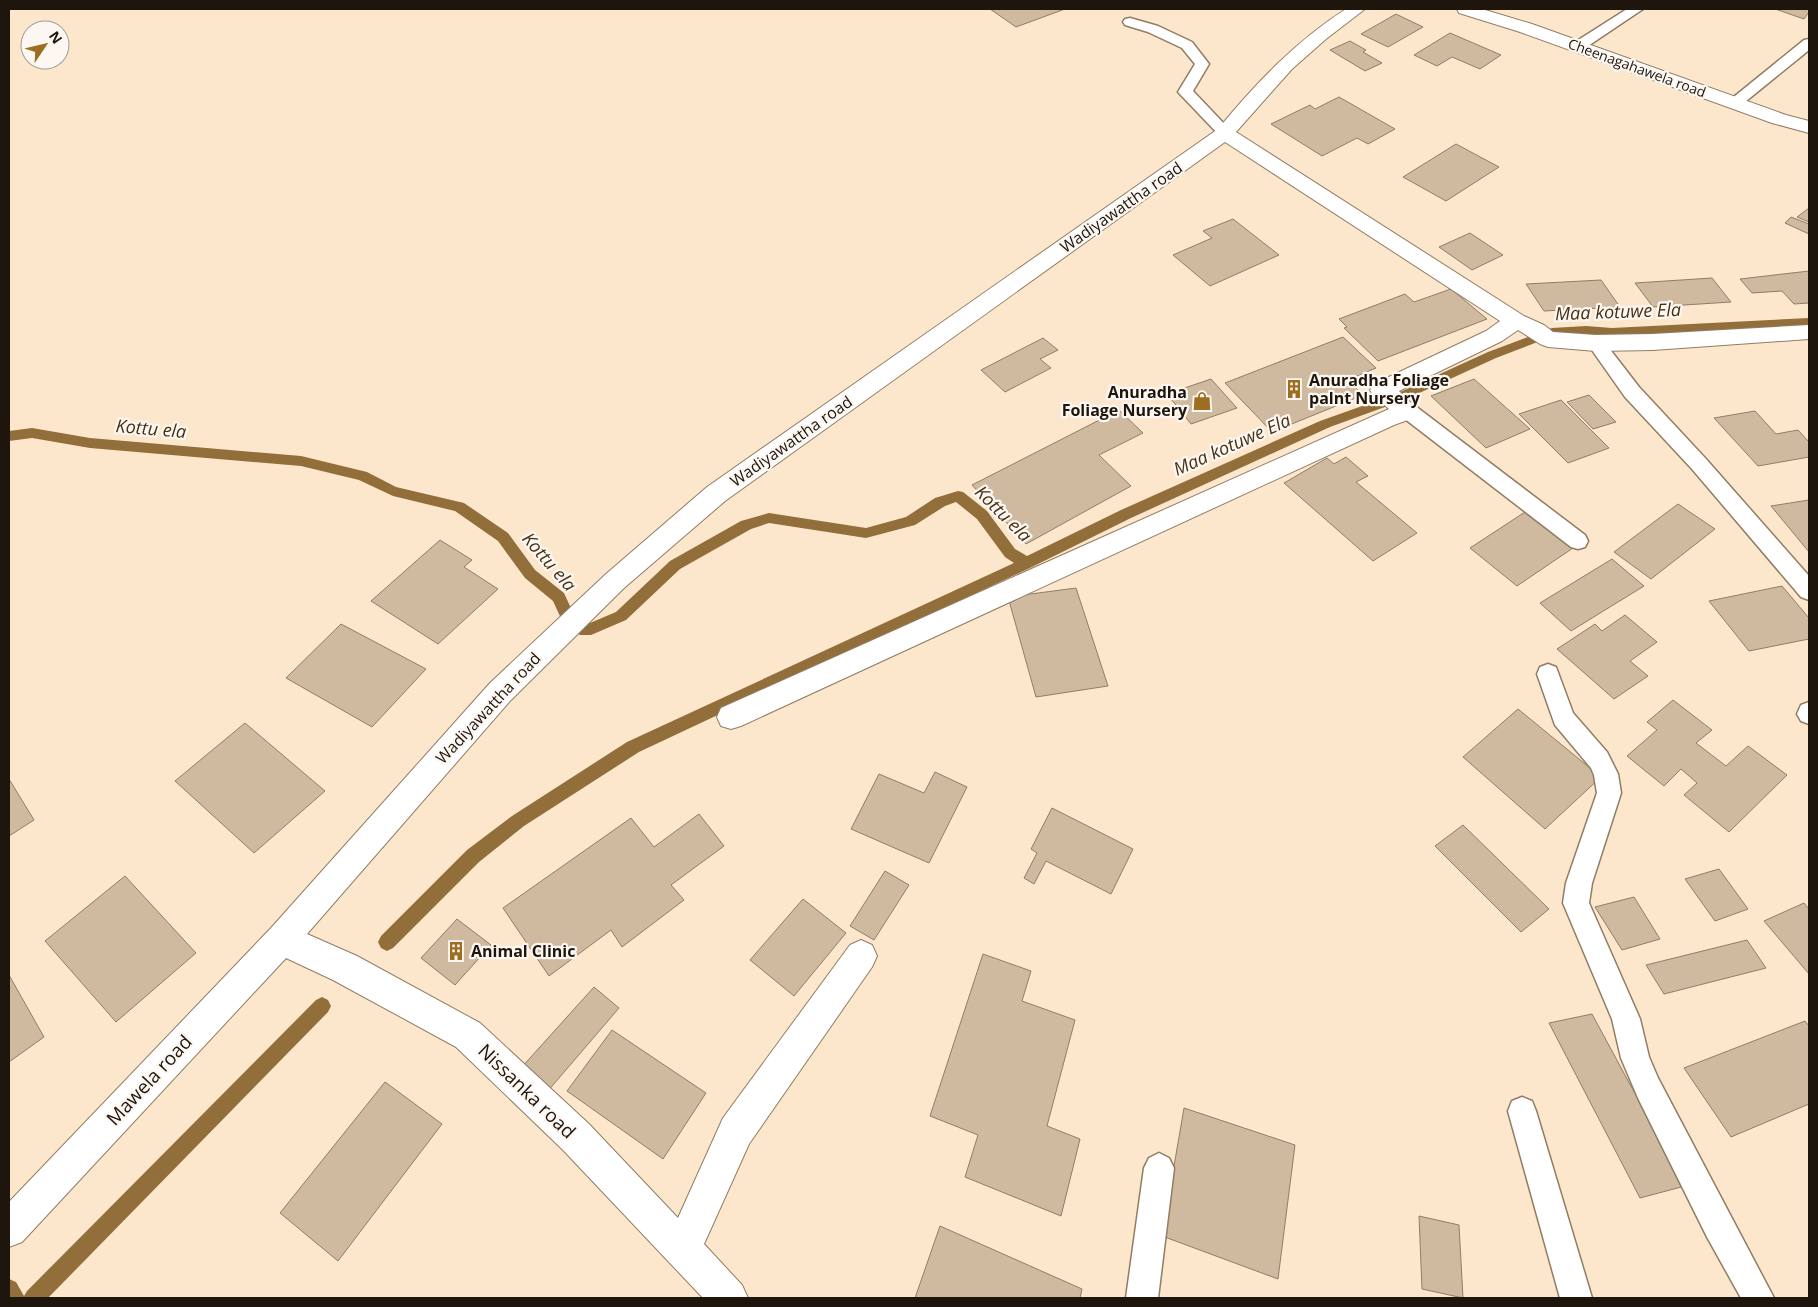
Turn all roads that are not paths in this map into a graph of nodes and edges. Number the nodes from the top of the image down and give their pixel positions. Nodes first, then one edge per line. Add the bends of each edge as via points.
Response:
1 (1357, 9) edge
2 (1466, 9) edge
3 (1636, 9) edge
4 (1130, 22) dead end
5 (1809, 43) edge
6 (1577, 47) junction
7 (1735, 103) junction
8 (1809, 127) edge
9 (1225, 133) junction
10 (1533, 330) junction
11 (1809, 332) edge
12 (1596, 343) junction
13 (1396, 402) junction
14 (1578, 541) dead end
15 (1809, 591) edge
16 (1548, 674) dead end
17 (731, 717) dead end
18 (282, 939) junction
19 (861, 956) dead end
20 (1522, 1111) dead end
21 (1159, 1168) dead end
22 (13, 1225) edge
23 (683, 1249) junction
24 (729, 1298) edge
25 (1142, 1298) edge
26 (1576, 1298) edge
27 (1758, 1298) edge

1 - 9 street, Wadiyawattha road via 1305,46 1254,96
2 - 6 street, Cheenagahawela road
3 - 6 lane
4 - 9 lane via 1187,45 1202,64 1185,92
5 - 7 lane
6 - 7 street, Cheenagahawela road
7 - 8 street, Cheenagahawela road
9 - 10 street
9 - 18 street, Wadiyawattha road via 716,494 571,623 500,692
10 - 12 street
10 - 13 street via 1494,336
11 - 12 street
12 - 15 lane via 1632,392
13 - 14 lane
13 - 17 street via 1386,419
16 - 27 lane via 1563,718 1599,760 1606,774 1609,793 1579,883 1576,903 1626,1019 1635,1058 1648,1088
18 - 22 street, Mawela road
18 - 23 street, Nissanka road via 345,968 468,1035 576,1137
19 - 23 street via 736,1131
20 - 26 lane
21 - 25 lane
23 - 24 street, Nissanka road

